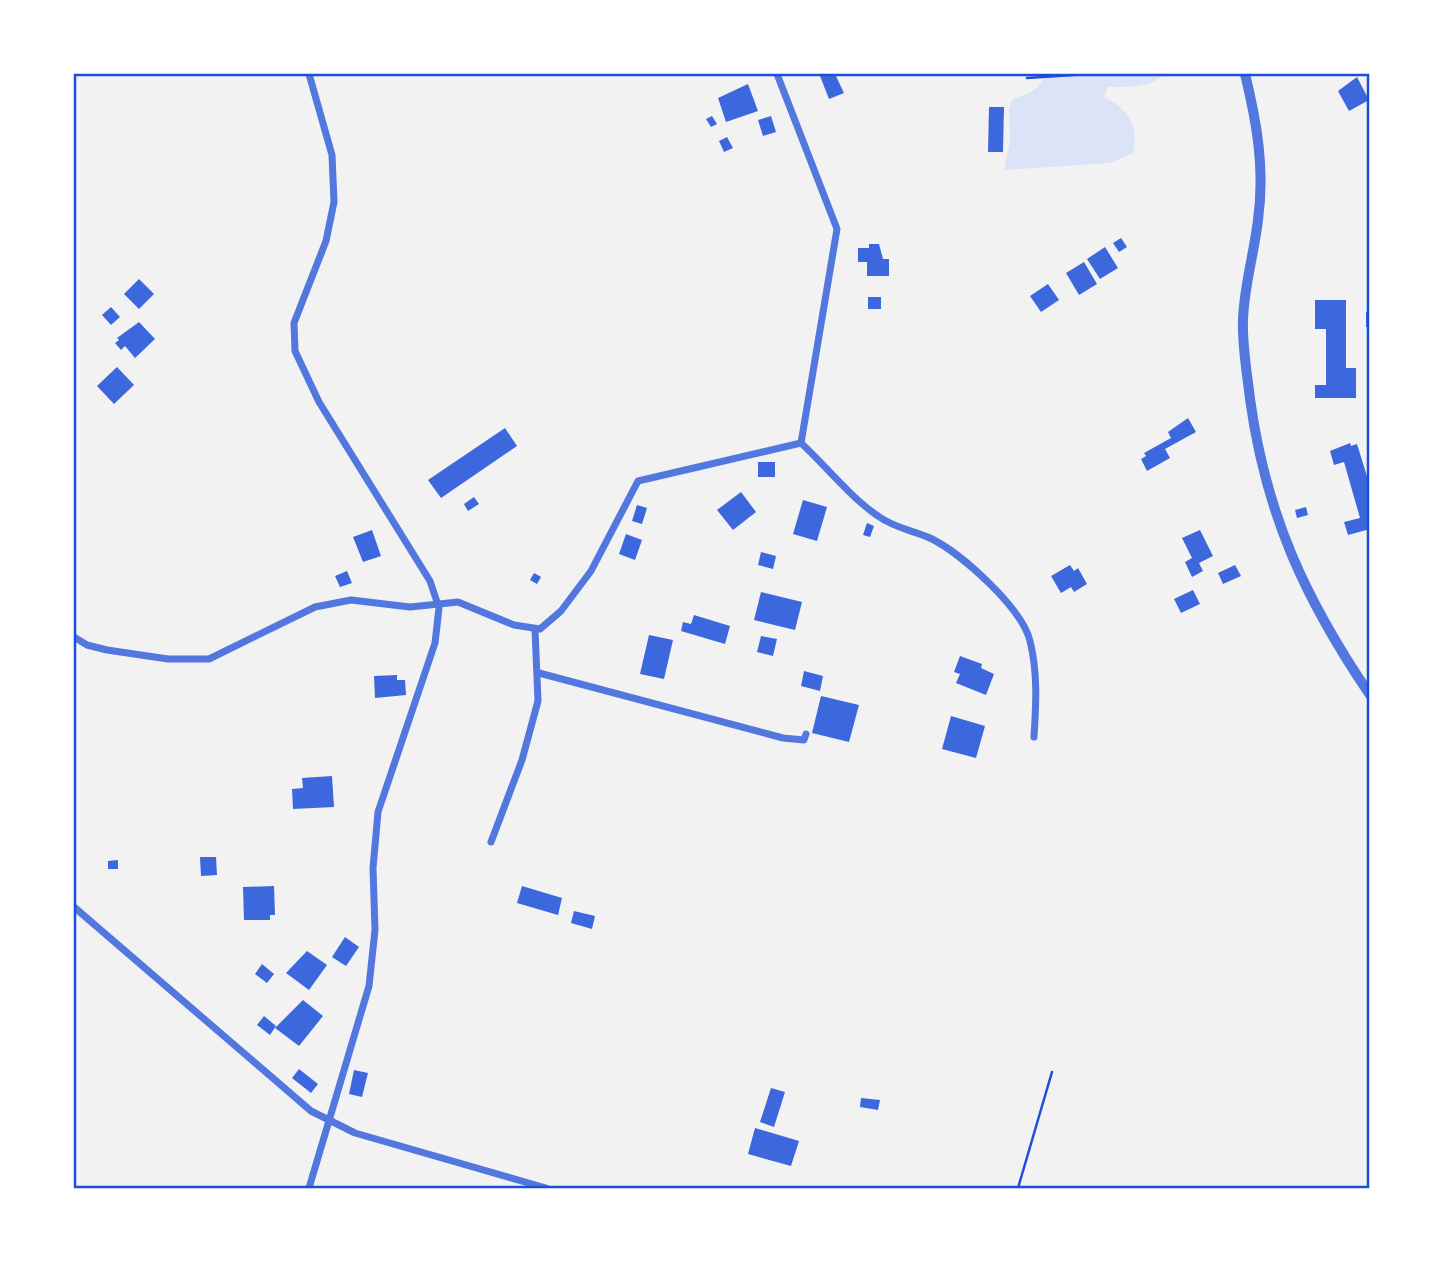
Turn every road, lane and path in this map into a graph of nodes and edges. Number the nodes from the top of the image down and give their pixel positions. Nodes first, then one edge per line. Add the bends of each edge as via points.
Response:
1 (309, 74) edge
2 (778, 74) edge
3 (1089, 74) edge
4 (1245, 74) edge
5 (1027, 78) dead end
6 (801, 443) junction
7 (438, 601) junction
8 (535, 630) junction
9 (74, 637) edge
10 (539, 673) junction
11 (1370, 695) edge
12 (806, 734) dead end
13 (1034, 737) dead end
14 (491, 842) dead end
15 (74, 907) edge
16 (1052, 1072) dead end
17 (330, 1122) junction
18 (309, 1188) edge
19 (546, 1188) edge
20 (1018, 1188) edge

1 - 7 street via 332,155 334,202 326,241 294,323 295,351 318,402 420,564
2 - 6 street via 837,229
3 - 5 path
4 - 11 street via 1259,143 1261,180 1243,318 1256,437 1289,556 1329,633
6 - 8 street via 638,481 591,571 554,619
6 - 13 street via 878,516 950,550 1007,603 1030,638 1037,686
7 - 8 street via 458,602
7 - 9 street via 410,607 351,600 326,603 220,655 198,660 107,650
7 - 17 street via 439,624 432,654 378,812 369,986
8 - 10 street
10 - 12 street via 783,738 804,740
10 - 14 street via 538,701 522,760
15 - 17 street via 311,1111
16 - 20 path
17 - 18 street
17 - 19 street

